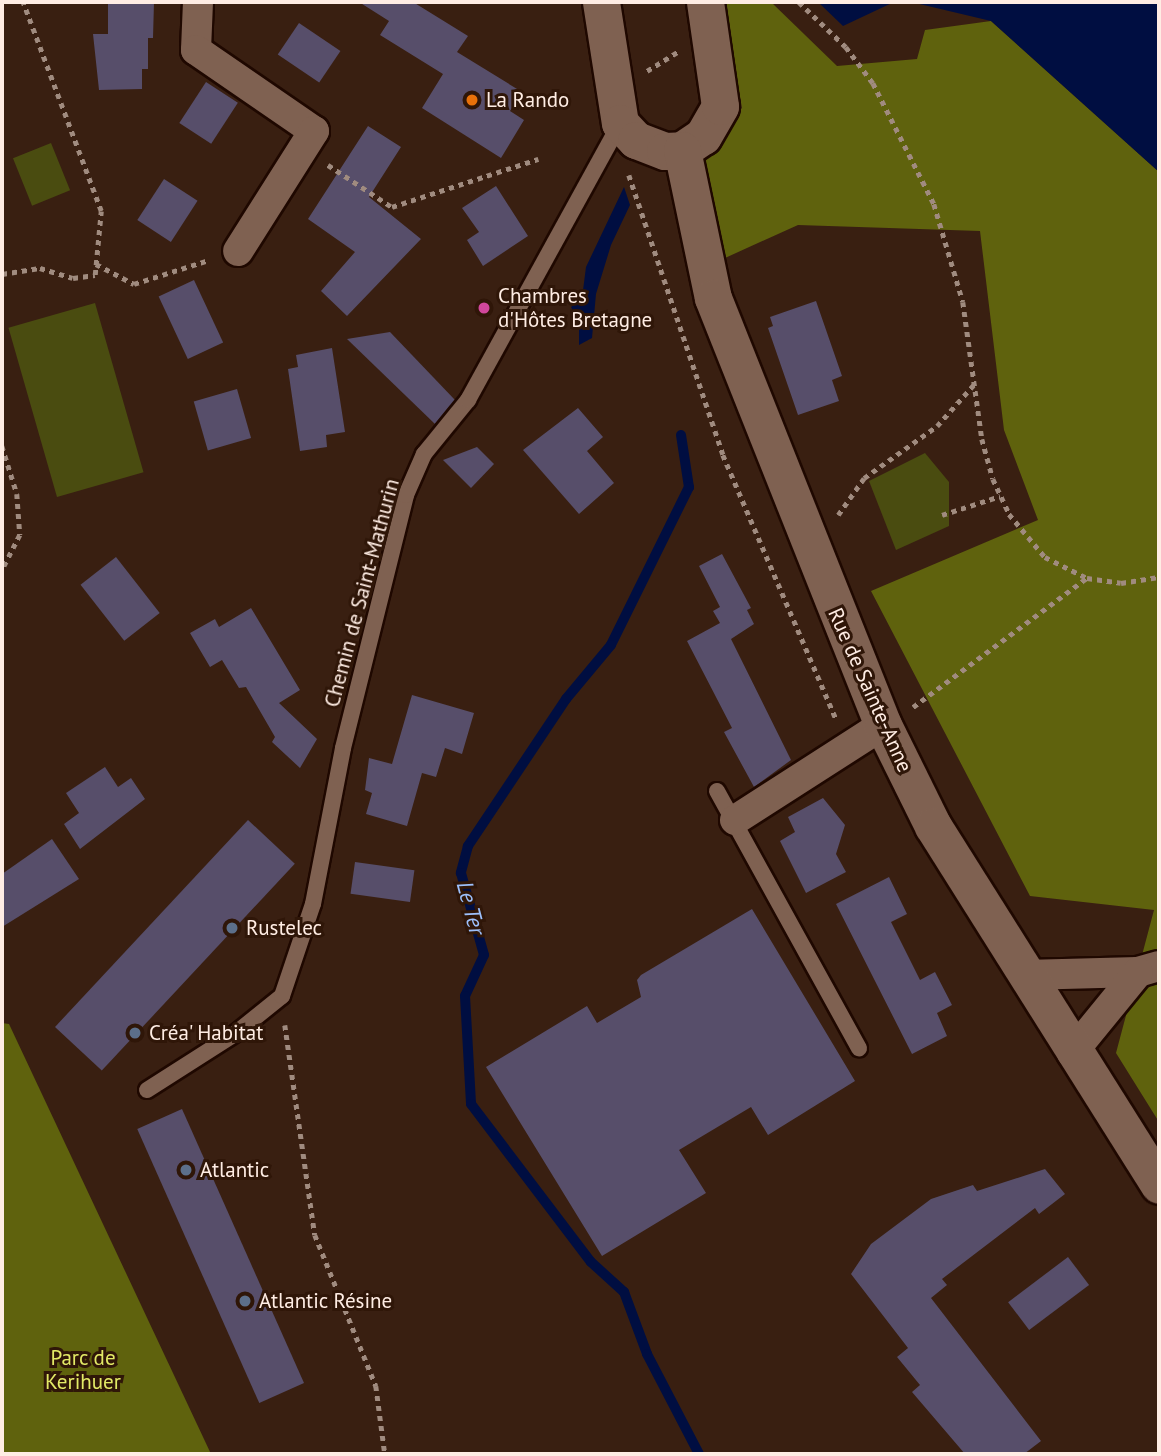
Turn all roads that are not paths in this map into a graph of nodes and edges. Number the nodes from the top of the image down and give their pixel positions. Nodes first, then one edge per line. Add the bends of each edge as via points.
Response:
1 (198, 2) edge
2 (601, 2) edge
3 (705, 2) edge
4 (615, 132) junction
5 (682, 149) junction
6 (238, 251) road end
7 (897, 716) junction
8 (717, 791) dead end
9 (735, 820) junction
10 (1149, 969) edge
11 (1025, 975) junction
12 (859, 1048) dead end
13 (1072, 1054) junction
14 (146, 1090) dead end
15 (1159, 1185) edge

1 - 6 street via 196,50 314,131
2 - 4 street
3 - 5 street via 720,106 703,136
4 - 5 street via 647,147
4 - 14 lane, Chemin de Saint-Mathurin via 468,400 424,454 406,495 343,748 313,904 282,996 236,1033
5 - 7 street, Rue de Sainte-Anne via 713,298
7 - 9 street
7 - 11 street, Rue de Sainte-Anne via 933,826
8 - 9 lane
9 - 12 lane
10 - 11 street
10 - 13 street
11 - 13 street, Rue de Sainte-Anne
13 - 15 street, Rue de Sainte-Anne

